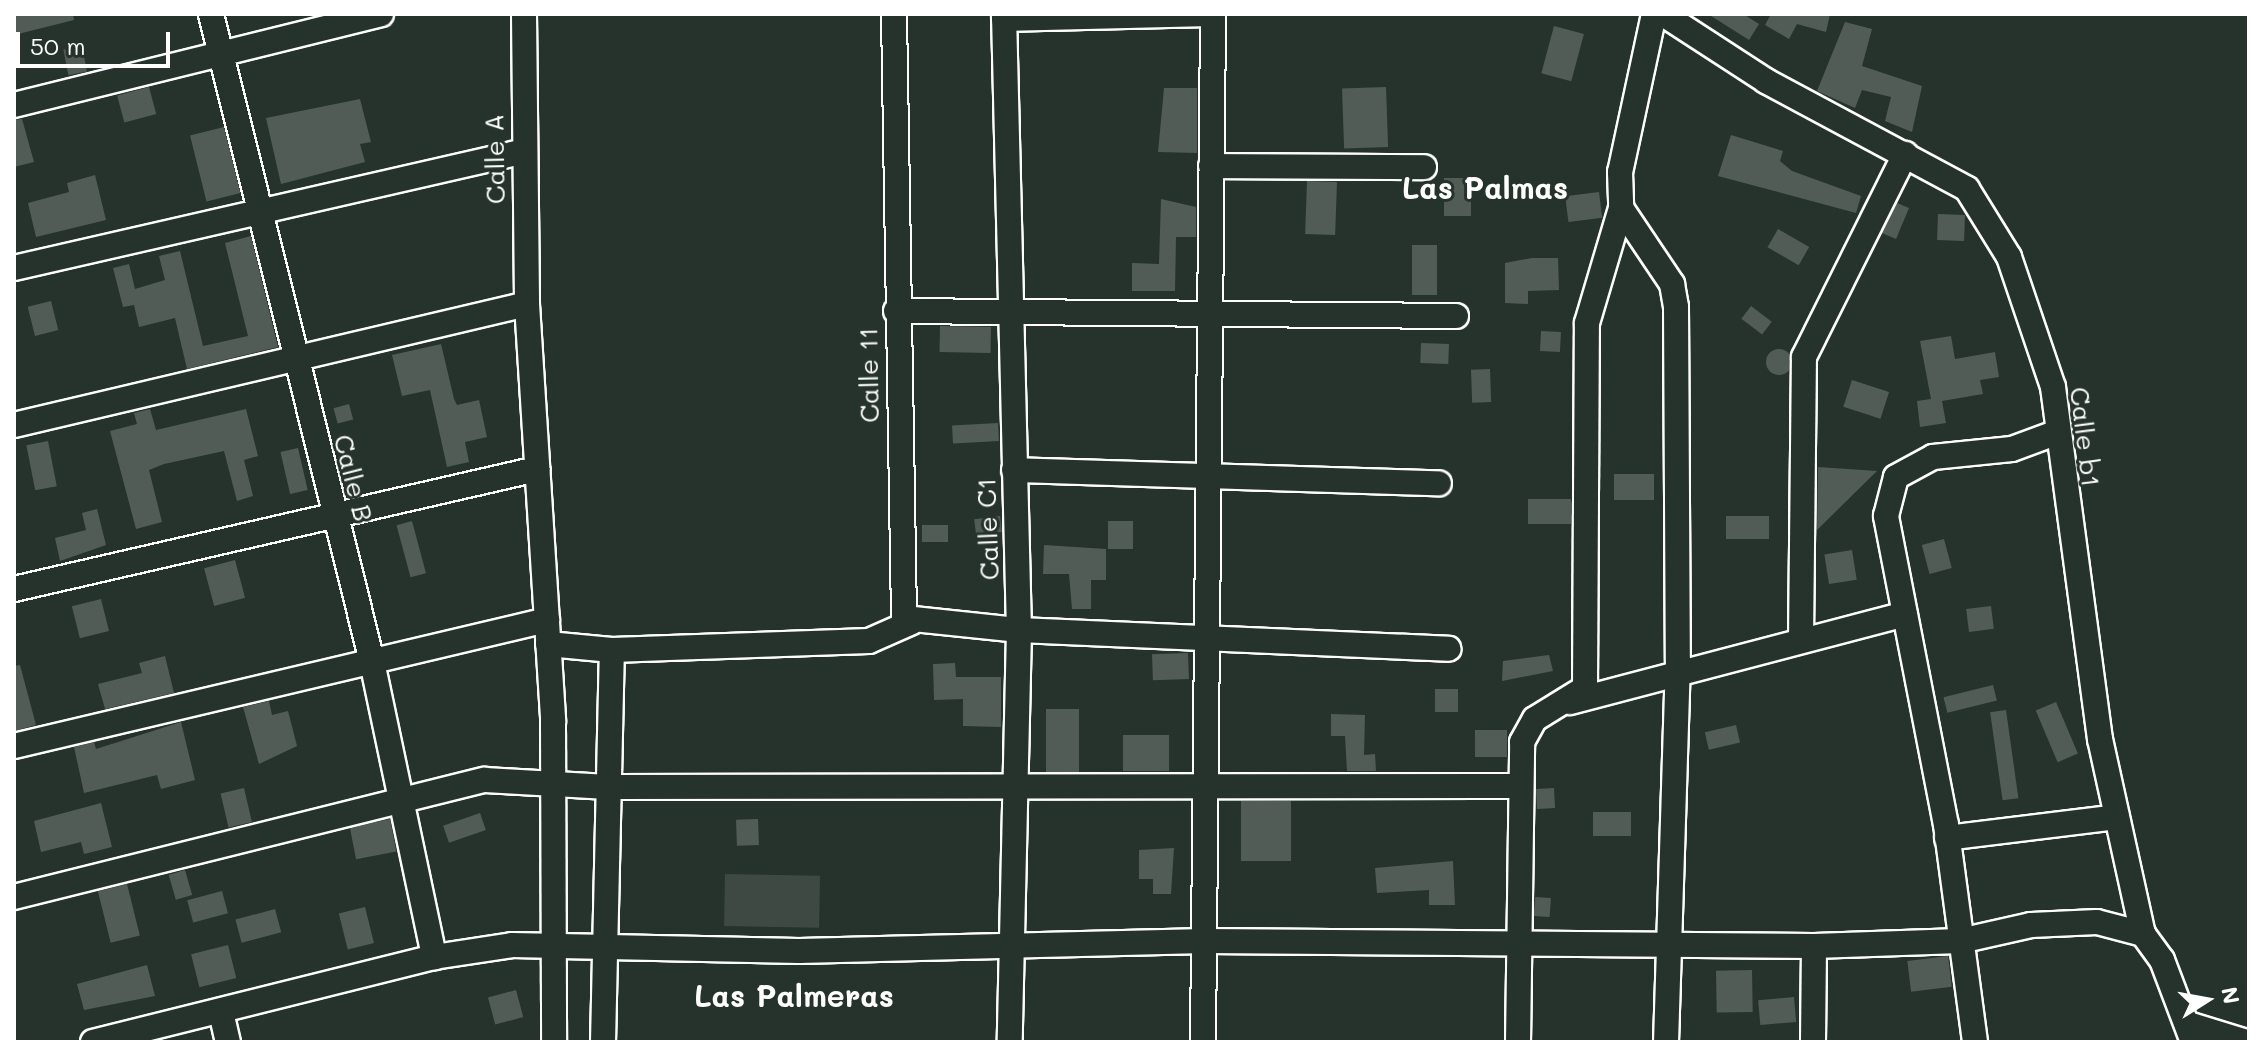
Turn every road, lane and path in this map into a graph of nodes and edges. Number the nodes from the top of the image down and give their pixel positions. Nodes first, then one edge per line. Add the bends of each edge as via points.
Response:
1 (211, 14) edge
2 (381, 14) edge
3 (524, 14) edge
4 (894, 14) edge
5 (1211, 14) edge
6 (1654, 14) edge
7 (1663, 14) edge
8 (1004, 16) edge
9 (221, 53) junction
10 (14, 105) edge
11 (521, 152) junction
12 (1905, 154) junction
13 (1211, 166) junction
14 (1424, 167) dead end
15 (1621, 208) junction
16 (260, 209) junction
17 (14, 268) edge
18 (527, 304) junction
19 (896, 311) junction
20 (1009, 312) junction
21 (1210, 312) junction
22 (1456, 316) dead end
23 (295, 357) junction
24 (14, 425) edge
25 (2058, 432) junction
26 (537, 469) junction
27 (1014, 470) junction
28 (1210, 474) junction
29 (1439, 483) dead end
30 (332, 514) junction
31 (14, 589) edge
32 (1905, 614) junction
33 (912, 622) junction
34 (1019, 630) junction
35 (548, 632) junction
36 (1209, 639) junction
37 (1801, 640) junction
38 (1449, 649) dead end
39 (612, 650) junction
40 (371, 657) junction
41 (1677, 676) junction
42 (1570, 702) junction
43 (14, 746) edge
44 (553, 785) junction
45 (1521, 786) junction
46 (608, 787) junction
47 (1015, 787) junction
48 (1205, 787) junction
49 (403, 796) junction
50 (2117, 817) junction
51 (1947, 838) junction
52 (14, 897) edge
53 (2143, 934) junction
54 (1205, 941) junction
55 (1517, 941) junction
56 (1960, 941) junction
57 (1668, 942) junction
58 (1814, 946) junction
59 (554, 947) junction
60 (1013, 948) junction
61 (607, 949) junction
62 (434, 957) junction
63 (221, 1012) junction
64 (2191, 1033) edge
65 (93, 1042) edge
66 (228, 1042) edge
67 (554, 1042) edge
68 (603, 1042) edge
69 (1010, 1042) edge
70 (1203, 1042) edge
71 (1518, 1042) edge
72 (1666, 1042) edge
73 (1813, 1042) edge
74 (1975, 1042) edge
75 (2247, 1042) edge

1 - 9 street, Calle B
2 - 9 street
3 - 11 street, Calle A
4 - 19 street, Calle 11
5 - 8 street
5 - 13 street
6 - 15 street via 1620,172
7 - 12 street, Calle b1 via 1766,81
8 - 20 street, Calle C1
9 - 10 street
9 - 16 street, Calle B
11 - 16 street
11 - 18 street, Calle A
12 - 25 street, Calle b1 via 1967,189 2009,257 2053,387
12 - 37 street via 1804,357
13 - 14 street
13 - 21 street
15 - 41 street via 1672,284 1676,307
15 - 42 street via 1590,297 1588,670 1585,688
16 - 17 street
16 - 23 street, Calle B
18 - 23 street
18 - 26 street, Calle A
19 - 20 street
19 - 33 street, Calle 11 via 900,608
20 - 21 street
20 - 27 street, Calle C1
21 - 22 street
21 - 28 street
23 - 24 street
23 - 30 street, Calle B
25 - 32 street via 2012,449 1933,457 1896,477 1886,516
25 - 50 street, Calle b1 via 2075,586
26 - 30 street
26 - 35 street, Calle A
27 - 28 street
27 - 34 street, Calle C1
28 - 29 street
28 - 36 street
30 - 31 street
30 - 40 street, Calle B
32 - 37 street
32 - 51 street
33 - 34 street
33 - 39 street via 869,641
34 - 36 street
34 - 47 street, Calle C1
35 - 39 street
35 - 40 street
35 - 44 street, Calle A
36 - 38 street
36 - 48 street
37 - 41 street
39 - 46 street
40 - 43 street
40 - 49 street, Calle B
41 - 42 street
41 - 57 street
42 - 45 street via 1526,727
44 - 46 street
44 - 49 street via 485,780
44 - 59 street, Calle A
45 - 48 street
45 - 55 street
46 - 47 street
46 - 61 street
47 - 48 street
47 - 60 street, Calle C1
48 - 54 street
49 - 52 street
49 - 62 street, Calle B
50 - 51 street
50 - 53 street, Calle b1
51 - 56 street
53 - 56 street via 2097,922 2031,925
53 - 64 street, Calle b1
54 - 55 street
54 - 60 street
54 - 70 street
55 - 57 street
55 - 71 street
56 - 58 street
56 - 74 street
57 - 58 street
57 - 72 street
58 - 73 street
59 - 61 street
59 - 62 street
59 - 67 street, Calle A
60 - 61 street
60 - 69 street, Calle C1
61 - 68 street
62 - 63 street
63 - 65 street
63 - 66 street
64 - 75 street

